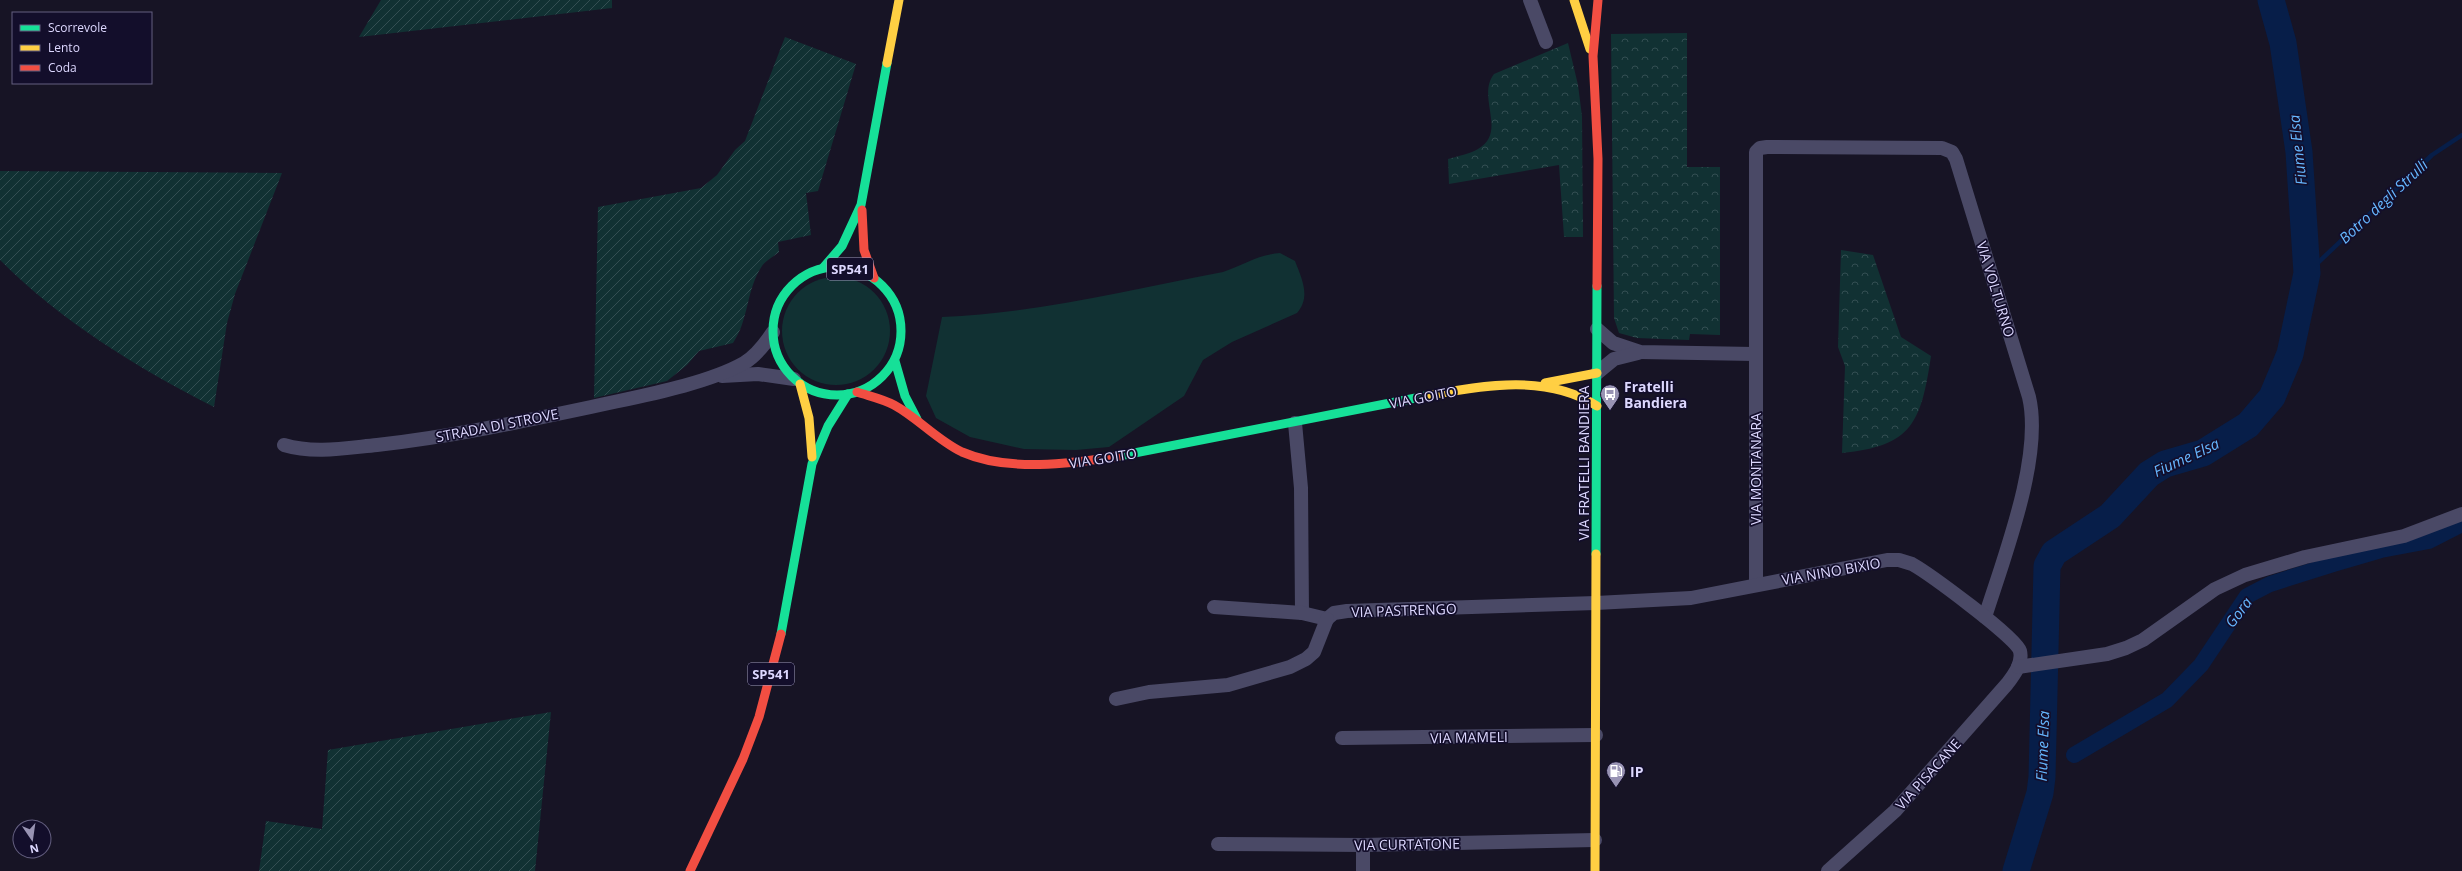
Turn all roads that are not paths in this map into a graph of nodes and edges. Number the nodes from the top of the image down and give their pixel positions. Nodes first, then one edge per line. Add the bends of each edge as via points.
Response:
1 (899, 0) edge
2 (1530, 0) edge
3 (1574, 0) edge
4 (1598, 0) edge
5 (1546, 42) dead end
6 (1593, 56) junction
7 (1757, 150) joint
8 (861, 205) junction
9 (823, 268) junction
10 (874, 278) junction
11 (1598, 330) junction
12 (773, 332) junction
13 (1640, 352) junction
14 (1754, 354) junction
15 (895, 361) junction
16 (1597, 373) junction
17 (706, 378) junction
18 (797, 382) junction
19 (1529, 387) junction
20 (858, 392) junction
21 (848, 394) junction
22 (1597, 406) junction
23 (919, 422) junction
24 (1295, 423) junction
25 (284, 445) dead end
26 (812, 464) junction
27 (2462, 514) edge
28 (1756, 584) junction
29 (1596, 603) junction
30 (1214, 607) dead end
31 (1302, 613) junction
32 (1985, 617) junction
33 (1327, 618) junction
34 (2018, 667) junction
35 (1116, 699) dead end
36 (1596, 735) junction
37 (1342, 738) dead end
38 (1595, 840) junction
39 (1218, 844) dead end
40 (1363, 845) junction
41 (690, 871) edge
42 (1363, 871) edge
43 (1595, 871) edge
44 (1828, 871) edge

1 - 8 main road, SP541
2 - 5 street
3 - 6 main road, VIA FRATELLI BANDIERA
4 - 6 main road, VIA FRATELLI BANDIERA
6 - 11 main road, VIA FRATELLI BANDIERA via 1597,123
7 - 14 street, VIA MONTANARA via 1754,157
7 - 32 street, VIA VOLTURNO via 1767,147 1936,148 1949,150 1954,156 2010,333 2029,397 2032,418 2032,444 2028,468
8 - 9 main road, SP541 via 842,246
8 - 10 main road, SP541 via 864,250
9 - 10 main road, SP541 via 852,269
9 - 12 main road, SP541 via 803,277 786,292 776,311
10 - 15 main road, SP541 via 888,290 902,324 901,343
11 - 13 street via 1618,346
11 - 16 main road, VIA FRATELLI BANDIERA
12 - 17 street, STRADA DI STROVE via 749,360
12 - 18 main road, SP541 via 780,361
13 - 14 street
13 - 16 street via 1614,359
14 - 28 street, VIA MONTANARA
15 - 20 main road, SP541 via 886,374
15 - 23 main road, VIA GOITO via 905,396
16 - 19 main road, VIA GOITO
16 - 22 main road, VIA FRATELLI BANDIERA
17 - 18 street, STRADA DI STROVE via 758,374
17 - 25 street, STRADA DI STROVE via 636,397 417,440 326,450
18 - 21 main road, SP541 via 820,393
18 - 26 main road, SP541 via 811,430
19 - 22 main road, VIA GOITO via 1574,392 1588,398
19 - 24 main road, VIA GOITO via 1473,387
20 - 21 main road, SP541
20 - 23 main road, VIA GOITO via 894,405
21 - 26 main road, SP541 via 828,426
22 - 29 main road, VIA FRATELLI BANDIERA
23 - 24 main road, VIA GOITO via 949,445 970,455 997,461 1045,465 1108,458
24 - 31 street via 1301,488
26 - 41 main road, SP541 via 782,628 764,701 743,759
27 - 34 street via 2404,536 2305,557 2253,572 2215,589 2132,646 2092,656
28 - 29 street, VIA NINO BIXIO via 1703,597
28 - 32 street, VIA NINO BIXIO via 1899,560 1916,566
29 - 33 street, VIA PASTRENGO via 1347,611 1334,613
29 - 36 main road, VIA FRATELLI BANDIERA
30 - 31 street
31 - 33 street
32 - 34 street, VIA NINO BIXIO via 2018,646 2021,655
33 - 35 street via 1314,652 1296,664 1228,685 1149,692
34 - 44 street, VIA PISACANE via 2007,684 1896,811
36 - 37 street, VIA MAMELI
36 - 38 main road, VIA FRATELLI BANDIERA
38 - 40 street, VIA CURTATONE
38 - 43 main road, VIA FRATELLI BANDIERA
39 - 40 street, VIA CURTATONE
40 - 42 street

